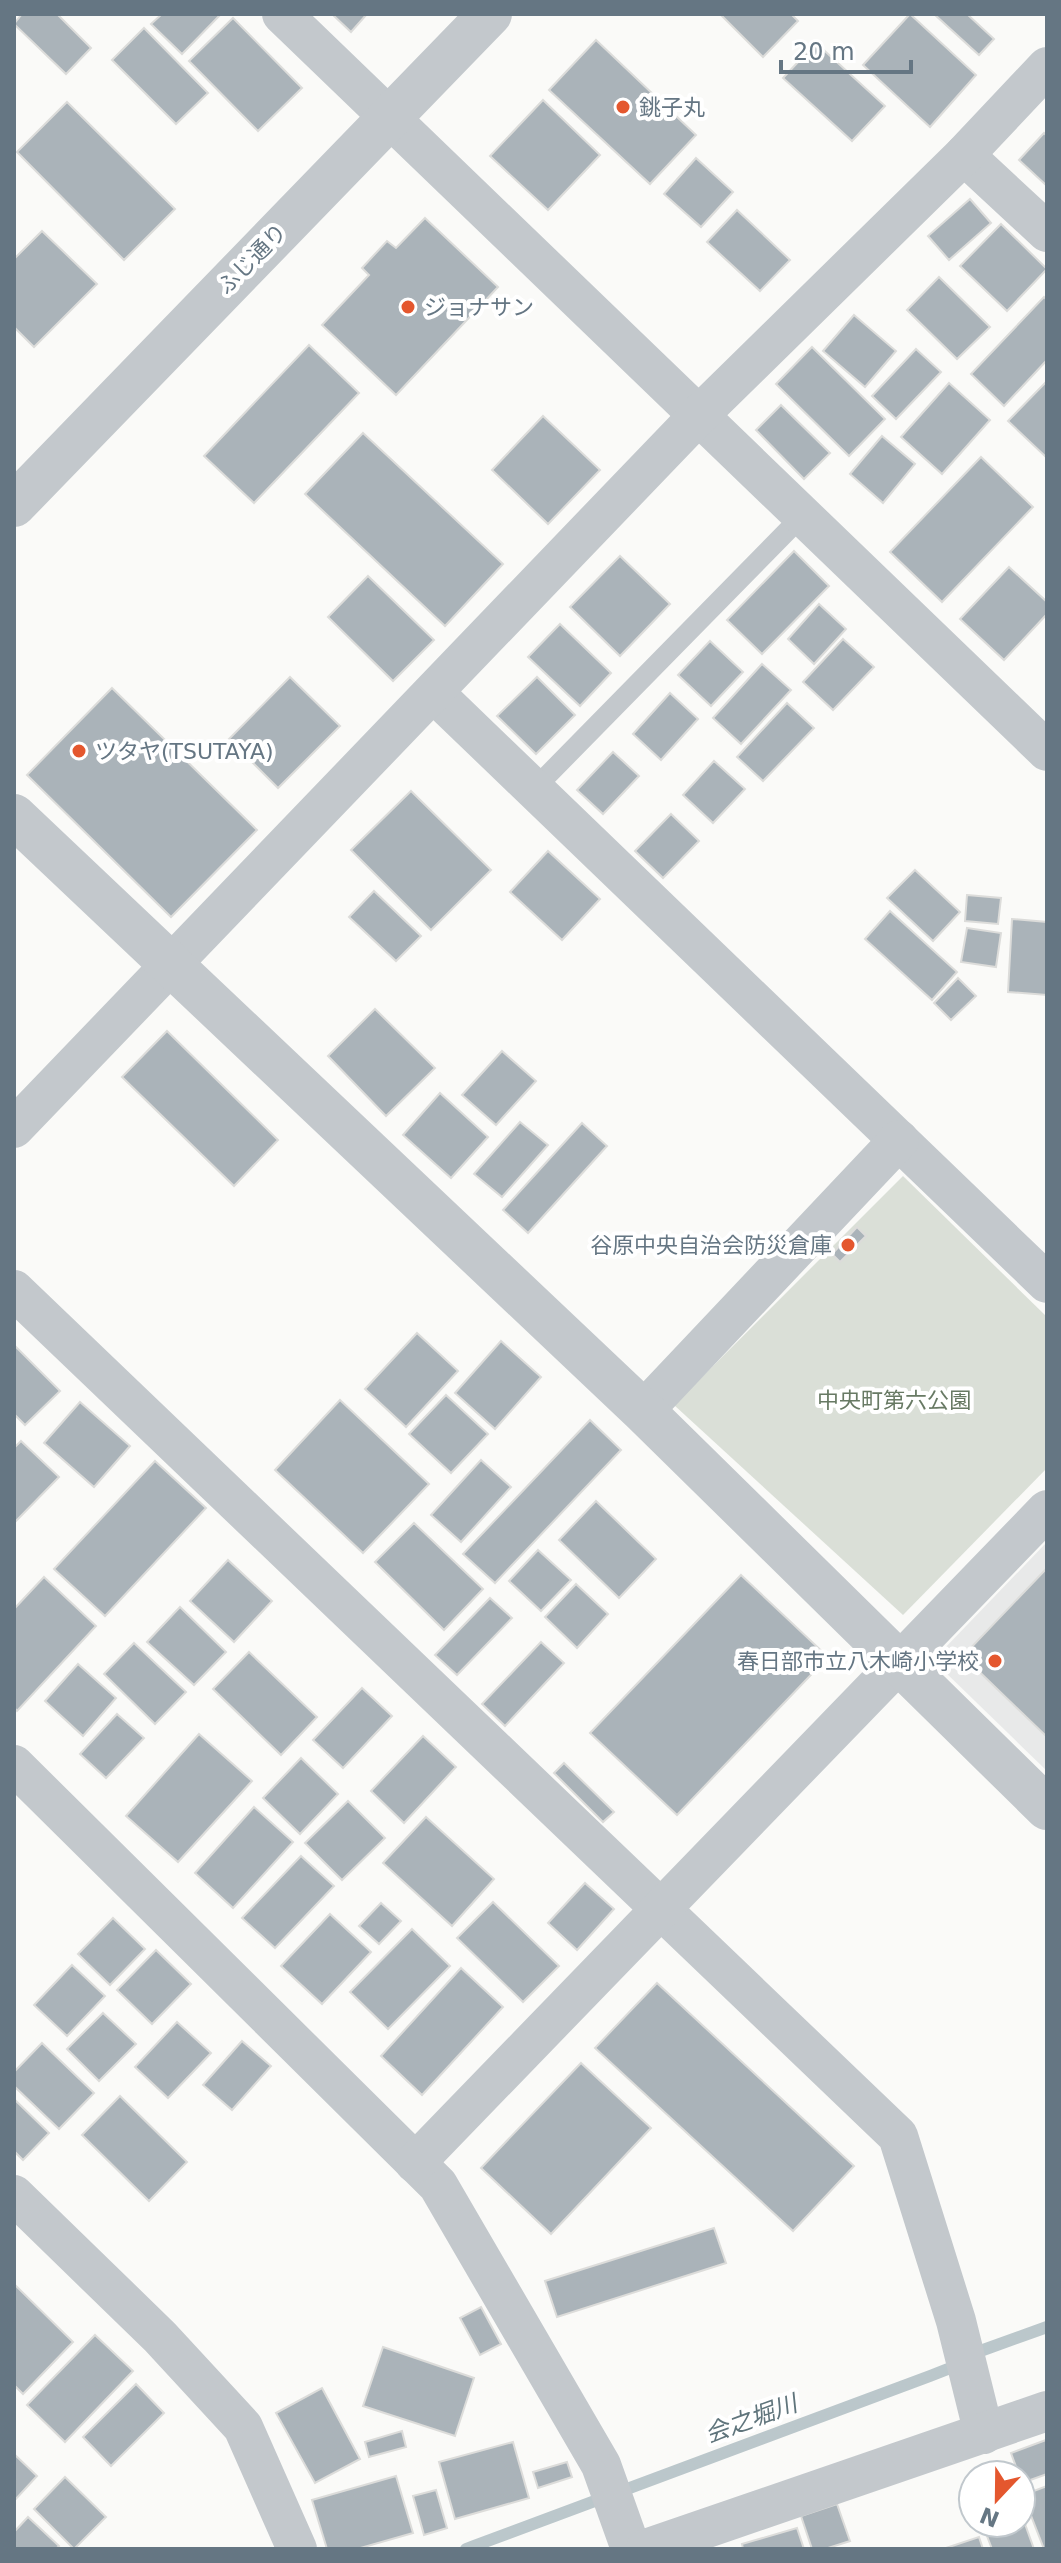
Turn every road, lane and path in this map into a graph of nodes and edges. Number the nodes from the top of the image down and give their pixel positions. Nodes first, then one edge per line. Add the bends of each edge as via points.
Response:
1 (282, 14) edge
2 (490, 14) edge
3 (1047, 67) edge
4 (387, 119) junction
5 (964, 155) junction
6 (1047, 232) edge
7 (699, 415) junction
8 (14, 505) edge
9 (803, 515) junction
10 (435, 694) junction
11 (1047, 751) edge
12 (534, 789) junction
13 (14, 816) edge
14 (170, 964) junction
15 (14, 1128) edge
16 (899, 1140) junction
17 (1047, 1283) edge
18 (14, 1290) edge
19 (643, 1411) junction
20 (1047, 1510) edge
21 (899, 1663) junction
22 (14, 1765) edge
23 (1047, 1808) edge
24 (662, 1907) junction
25 (415, 2163) junction
26 (14, 2195) edge
27 (1047, 2411) edge
28 (980, 2418) junction
29 (634, 2543) edge
30 (297, 2549) edge

1 - 4 street
2 - 4 street, ふじ通り
3 - 5 street
4 - 7 street
4 - 8 street, ふじ通り
5 - 6 street
5 - 7 street via 877,234
7 - 9 street
7 - 10 street
9 - 11 street
9 - 12 lane
10 - 12 street
10 - 14 street
12 - 16 street
13 - 14 street
14 - 15 street
14 - 19 street
16 - 17 street
16 - 19 street
18 - 24 street
19 - 21 street
20 - 21 street
21 - 23 street
21 - 24 street
22 - 25 street
24 - 25 street
24 - 28 street via 898,2136 956,2321
25 - 29 street via 438,2185 601,2465
26 - 30 street via 160,2337 243,2427
27 - 28 street
28 - 29 street

